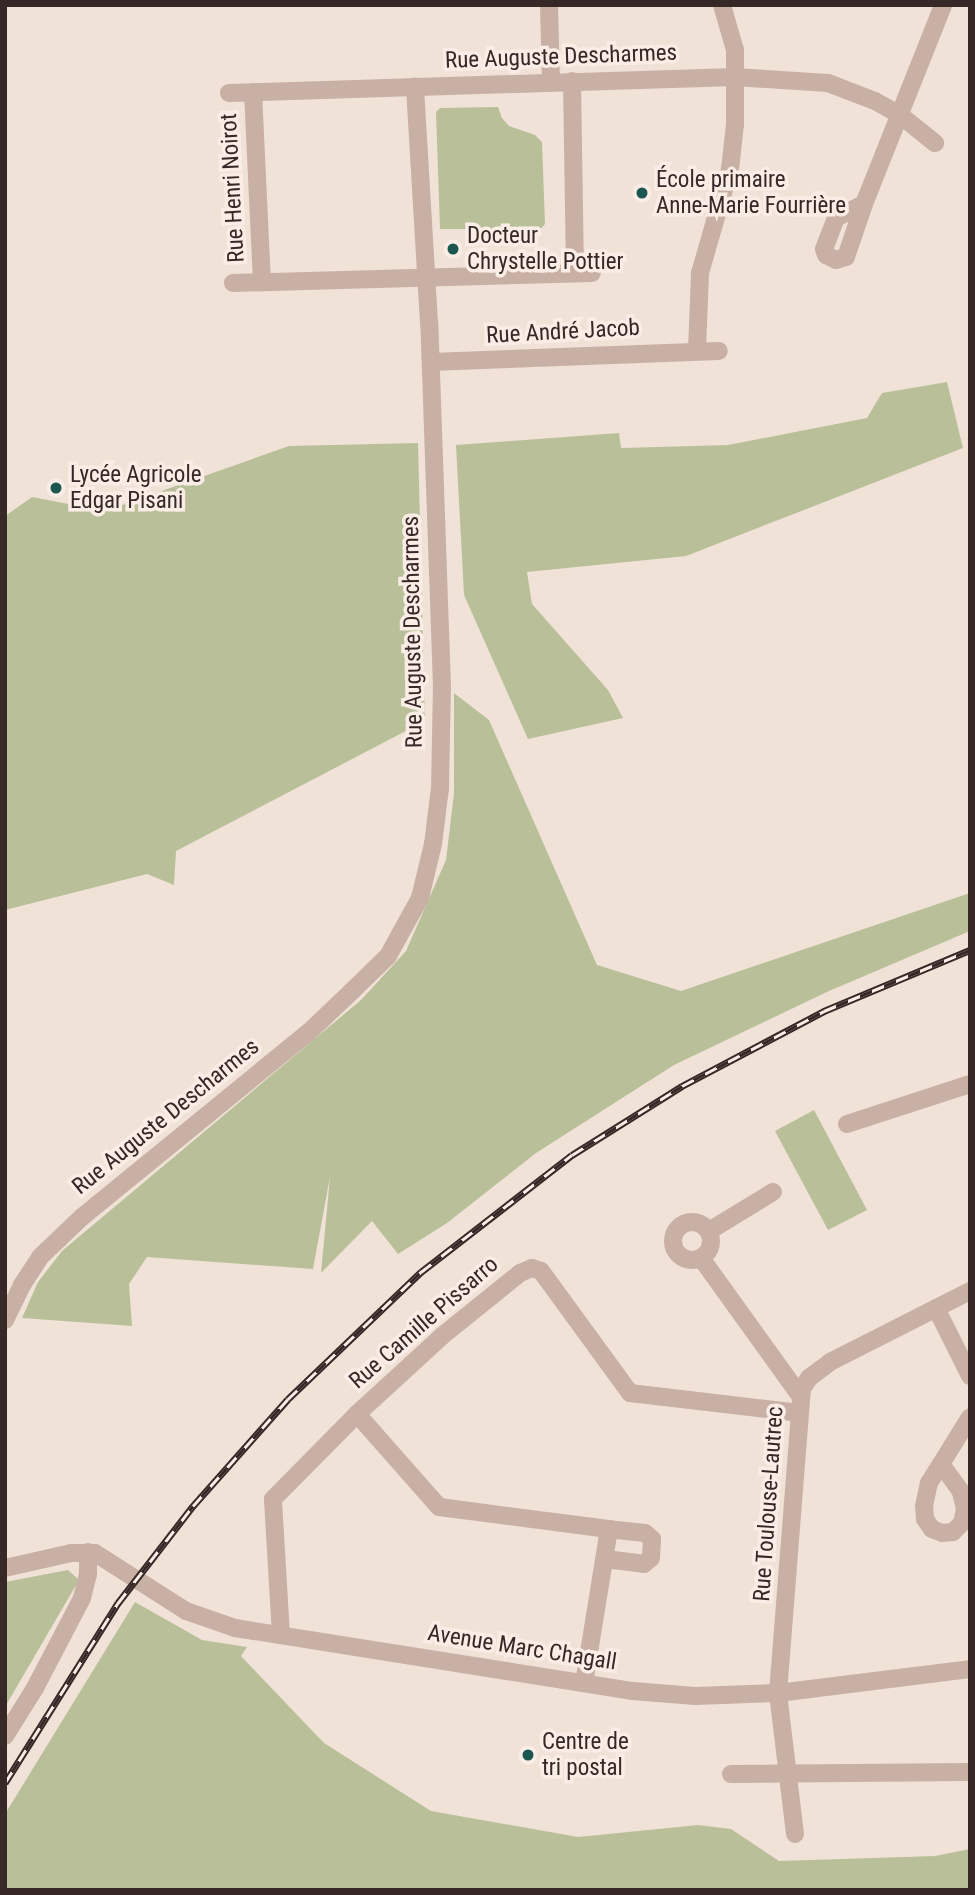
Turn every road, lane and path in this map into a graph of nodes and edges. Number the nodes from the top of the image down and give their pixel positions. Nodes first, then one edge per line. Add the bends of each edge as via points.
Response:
1 (549, 5) edge
2 (722, 5) edge
3 (943, 5) edge
4 (736, 77) junction
5 (551, 81) junction
6 (572, 81) junction
7 (415, 86) junction
8 (253, 92) junction
9 (229, 93) dead end
10 (900, 115) junction
11 (935, 143) dead end
12 (864, 204) dead end
13 (426, 276) junction
14 (262, 282) junction
15 (233, 283) dead end
16 (697, 351) junction
17 (719, 351) dead end
18 (431, 362) junction
19 (970, 1084) edge
20 (847, 1124) dead end
21 (773, 1192) dead end
22 (709, 1231) junction
23 (701, 1258) junction
24 (970, 1292) edge
25 (936, 1308) junction
26 (5, 1320) edge
27 (970, 1376) edge
28 (800, 1405) junction
29 (357, 1414) junction
30 (970, 1417) edge
31 (941, 1464) dead end
32 (609, 1530) junction
33 (88, 1552) junction
34 (605, 1559) junction
35 (5, 1568) edge
36 (281, 1635) junction
37 (970, 1669) edge
38 (584, 1684) junction
39 (778, 1693) junction
40 (5, 1736) edge
41 (970, 1772) edge
42 (731, 1773) dead end
43 (788, 1774) junction
44 (794, 1834) dead end

1 - 5 street
2 - 4 street via 735,50
3 - 10 street
4 - 6 street, Rue Auguste Descharmes
4 - 10 street, Rue Auguste Descharmes via 828,83
4 - 16 street via 730,169 700,273
5 - 6 street, Rue Auguste Descharmes
5 - 7 street, Rue Auguste Descharmes
6 - 13 street, Rue Henri Noirot via 583,273
7 - 8 street, Rue Henri Noirot
7 - 13 street, Rue Auguste Descharmes
8 - 9 street, Rue Henri Noirot
8 - 14 street, Rue Henri Noirot
10 - 11 street, Rue Auguste Descharmes
10 - 12 street
13 - 14 street, Rue Henri Noirot
13 - 18 street, Rue Auguste Descharmes
14 - 15 street, Rue Henri Noirot
16 - 17 street, Rue André Jacob
16 - 18 street, Rue André Jacob
18 - 26 street, Rue Auguste Descharmes via 442,698 440,788 420,898 388,956 309,1032 40,1256
19 - 20 street
21 - 22 street
22 - 23 street via 710,1249
22 - 23 street via 699,1223 687,1223 674,1236 678,1254
23 - 28 street
24 - 25 street, Rue Toulouse-Lautrec
25 - 27 street
25 - 28 street, Rue Toulouse-Lautrec via 830,1362 804,1383
28 - 29 street, Rue Camille Pissarro via 630,1393 541,1271 532,1268 442,1336
28 - 39 street, Rue Toulouse-Lautrec
29 - 32 street via 439,1507
29 - 36 street, Rue Camille Pissarro via 272,1499
30 - 31 street
32 - 34 street
32 - 34 street via 645,1533 652,1539 651,1558 644,1564
33 - 35 street
33 - 36 street, Avenue Marc Chagall via 210,1621
33 - 40 street via 82,1598
34 - 38 street
36 - 38 street, Avenue Marc Chagall
37 - 39 street, Avenue Marc Chagall
38 - 39 street, Avenue Marc Chagall via 695,1696
39 - 43 street, Rue Toulouse-Lautrec
41 - 43 street
42 - 43 street
43 - 44 street, Rue Toulouse-Lautrec

